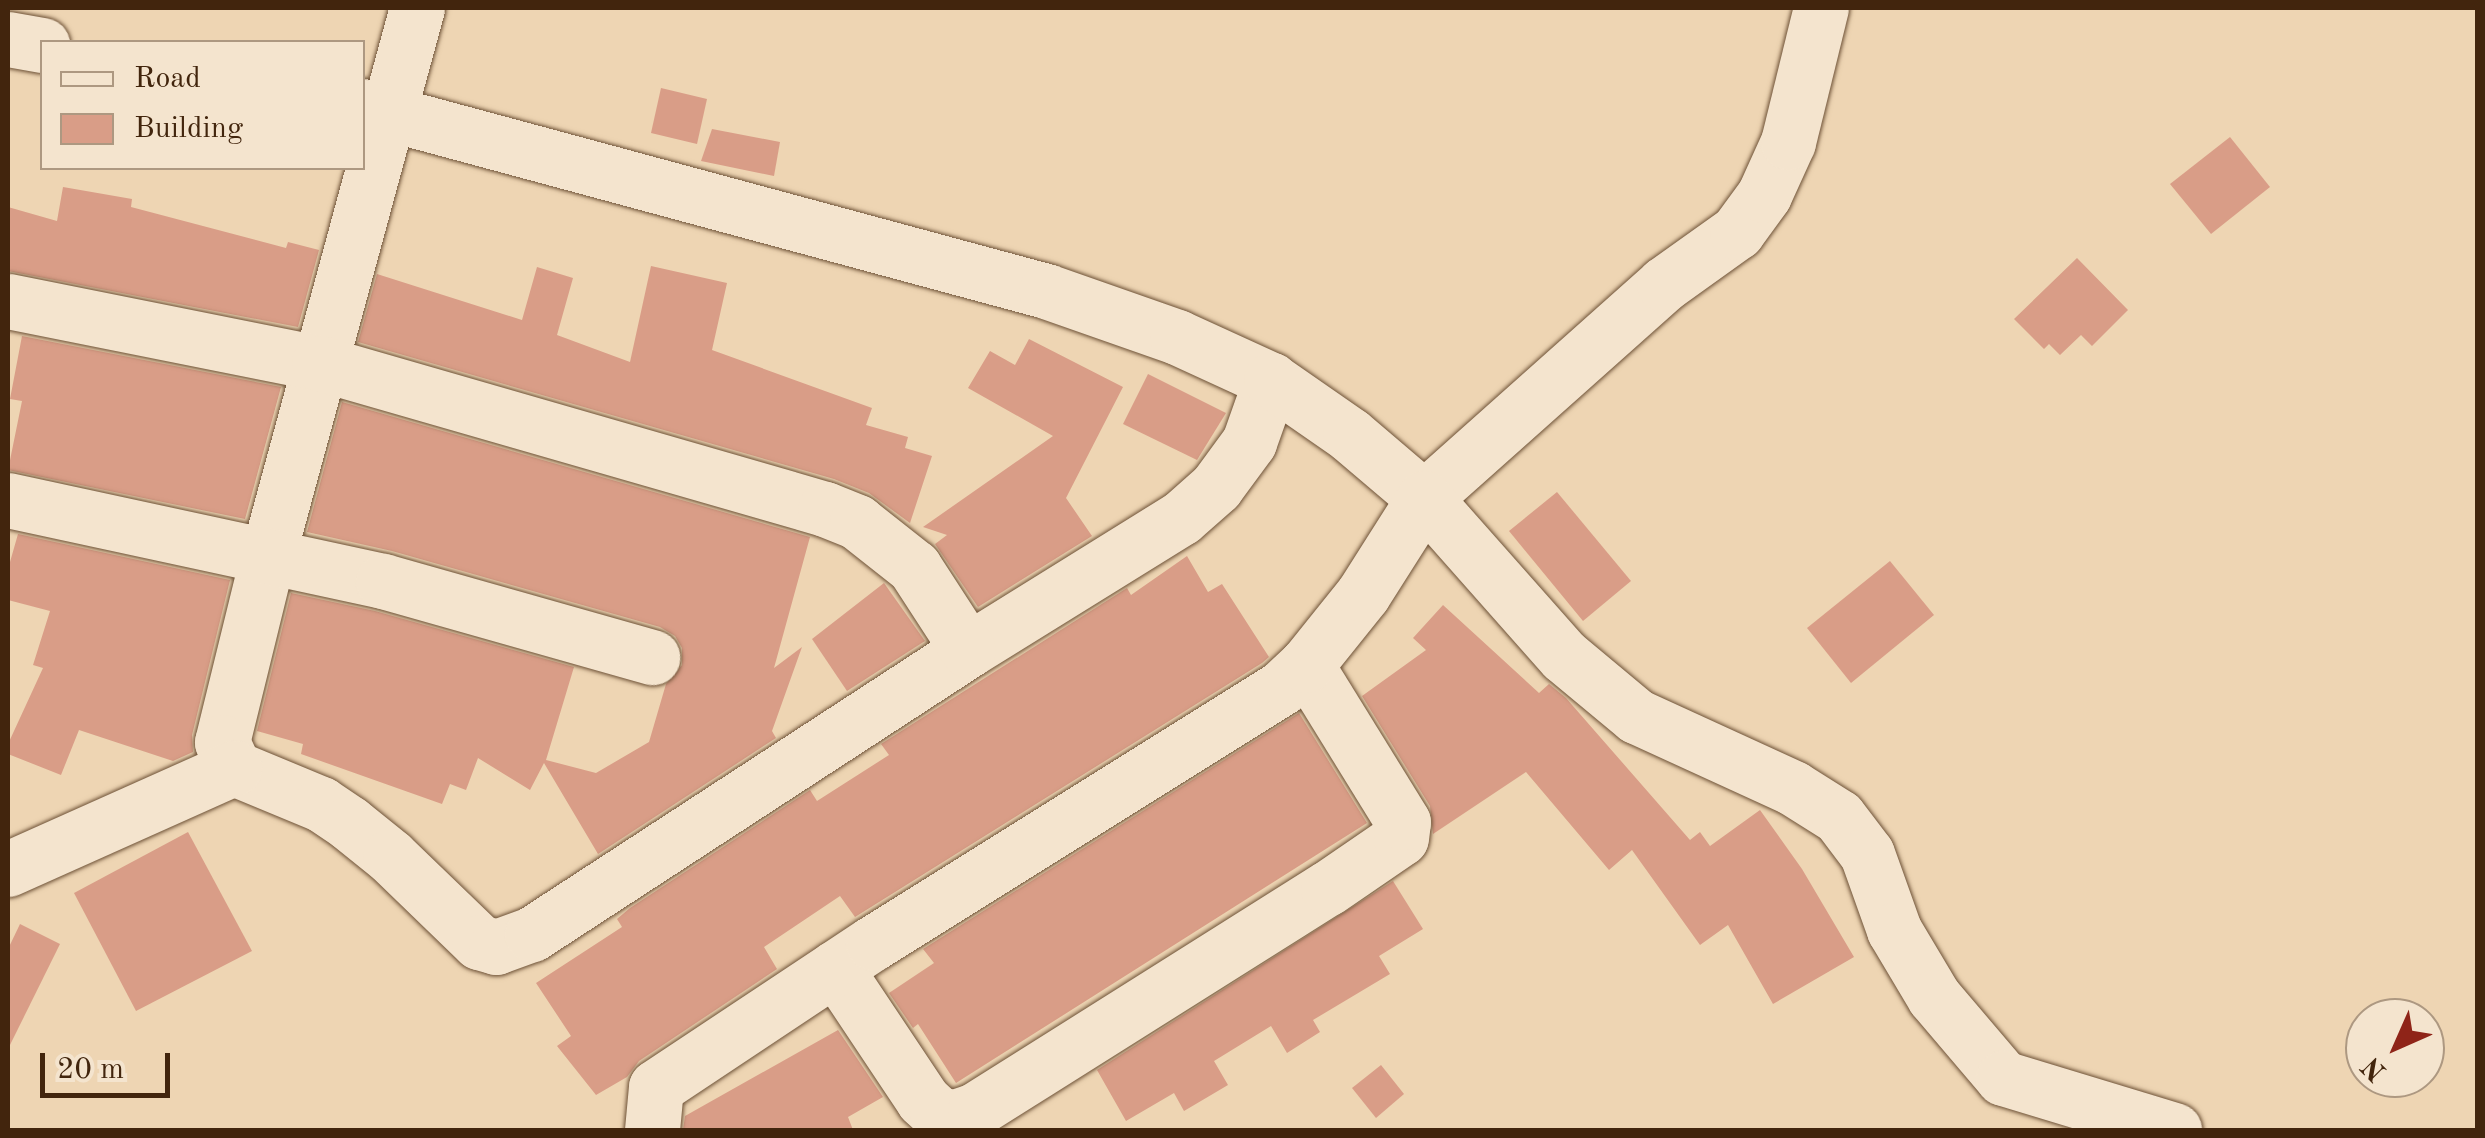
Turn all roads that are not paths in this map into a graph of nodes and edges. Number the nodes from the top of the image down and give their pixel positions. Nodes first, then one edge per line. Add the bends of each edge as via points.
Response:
1 (417, 8) edge
2 (1821, 8) edge
3 (8, 39) edge
4 (40, 45) edge
5 (375, 108) edge
6 (365, 154) edge
7 (362, 170) edge
8 (8, 301) edge
9 (320, 363) junction
10 (1270, 380) junction
11 (1424, 498) junction
12 (8, 500) edge
13 (268, 556) junction
14 (968, 650) junction
15 (652, 657) dead end
16 (1306, 665) junction
17 (234, 768) junction
18 (8, 869) edge
19 (835, 968) junction
20 (652, 1130) edge
21 (2174, 1130) edge

1 - 5 street
2 - 11 street via 1788,142 1764,195 1737,232 1664,284
3 - 4 street
5 - 6 street
5 - 10 street via 1046,291 1177,337
7 - 9 street
8 - 9 street
9 - 13 street
9 - 14 street via 857,522 914,567
10 - 11 street
10 - 14 street via 1249,442 1193,508
11 - 16 street
11 - 21 street via 1564,656 1636,716 1793,788 1840,817 1867,854 1894,930 1934,997 2004,1078
12 - 13 street
13 - 15 street
13 - 17 street via 222,734 223,752
14 - 17 street via 532,934 496,947 468,934 349,823 321,804
16 - 19 street via 1280,688
16 - 19 street via 1403,822 1401,838 1328,888 975,1110 952,1118 923,1100
17 - 18 street
19 - 20 street via 656,1087

